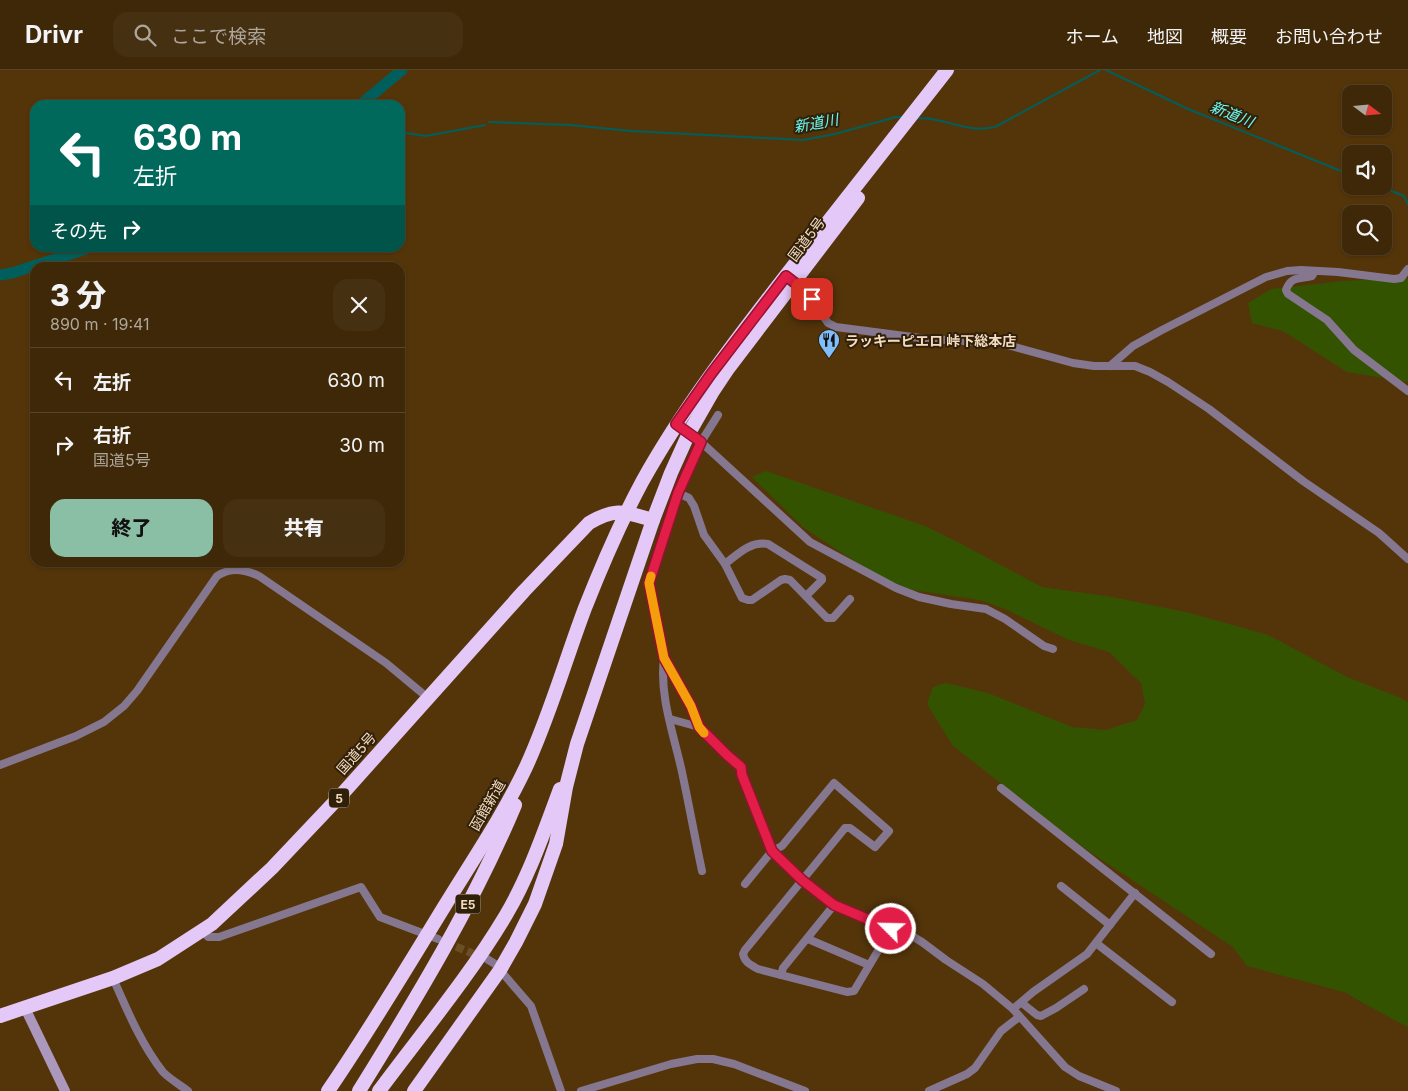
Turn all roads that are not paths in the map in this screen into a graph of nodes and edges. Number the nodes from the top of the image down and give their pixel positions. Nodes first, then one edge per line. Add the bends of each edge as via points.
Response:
1 (947, 70) edge
2 (958, 70) edge
3 (922, 110) junction
4 (1408, 269) edge
5 (1315, 271) junction
6 (790, 279) junction
7 (1110, 366) junction
8 (1408, 391) edge
9 (718, 415) dead end
10 (676, 424) junction
11 (689, 433) junction
12 (701, 442) junction
13 (678, 493) junction
14 (626, 512) junction
15 (653, 520) junction
16 (1408, 559) edge
17 (724, 564) junction
18 (632, 579) junction
19 (649, 583) junction
20 (806, 596) junction
21 (850, 599) dead end
22 (1053, 649) dead end
23 (664, 658) junction
24 (428, 698) junction
25 (549, 713) junction
26 (670, 719) junction
27 (699, 727) junction
28 (577, 744) junction
29 (0, 765) edge
30 (1001, 788) dead end
31 (772, 851) junction
32 (702, 871) dead end
33 (802, 880) junction
34 (745, 884) dead end
35 (1061, 886) dead end
36 (1135, 893) junction
37 (834, 905) junction
38 (1110, 925) junction
39 (891, 929) junction
40 (202, 931) junction
41 (432, 937) junction
42 (808, 939) junction
43 (1096, 943) junction
44 (1211, 954) dead end
45 (487, 959) tunnel mouth
46 (869, 966) junction
47 (500, 970) junction
48 (781, 975) junction
49 (113, 978) junction
50 (1084, 989) dead end
51 (1022, 1002) junction
52 (1172, 1002) dead end
53 (25, 1008) junction
54 (1013, 1009) junction
55 (0, 1016) edge
56 (1019, 1017) junction
57 (361, 1087) edge
58 (65, 1091) edge
59 (188, 1091) edge
60 (328, 1091) edge
61 (379, 1091) edge
62 (414, 1091) edge
63 (561, 1091) edge
64 (581, 1091) edge
65 (805, 1091) edge
66 (929, 1091) edge
67 (1116, 1091) edge

1 - 3 highway, 国道5号
2 - 3 highway, 国道5号
3 - 6 highway, 国道5号
4 - 5 street via 1401,278 1394,279
5 - 7 street via 1287,271 1266,277 1133,346
5 - 8 street via 1312,276 1290,281 1286,290 1288,294 1327,320 1354,350
6 - 7 street via 804,290 828,323 836,327 1000,344 1073,363
6 - 10 highway, 国道5号 via 716,367
6 - 11 highway, 国道5号 via 713,391
7 - 16 street via 1135,366 1168,382 1379,533
9 - 12 street
10 - 11 street
10 - 14 highway, 国道5号
11 - 12 street
11 - 15 highway, 国道5号
12 - 13 street
12 - 22 street via 810,542 919,597 986,609
13 - 17 street via 689,498 704,535
13 - 19 street
14 - 15 highway, 国道5号 / 5
14 - 24 highway, 国道5号 / 5 via 602,515 589,523
14 - 25 highway, 函館新道 via 588,601
15 - 18 highway
17 - 20 street via 742,598 752,600 785,579
17 - 20 street via 747,548 768,544 822,578
18 - 19 street
18 - 28 highway
19 - 23 street
20 - 21 street via 827,618 833,618
23 - 26 street via 662,672
23 - 27 street
24 - 29 street via 386,663 259,576 231,570 217,576 137,691 116,713 76,736
24 - 40 highway, 国道5号 / 5 via 272,868
25 - 41 highway, 函館新道 via 515,790
25 - 57 highway, E5 via 516,802 478,885
26 - 27 street
26 - 32 street
27 - 31 street via 741,767
28 - 47 highway via 566,787 560,831 550,864 532,910
28 - 61 highway via 529,869 507,913 451,996
30 - 36 street
31 - 33 street
31 - 33 street via 782,846 834,783 889,830 875,847 850,828 845,828
31 - 34 street
33 - 37 street
33 - 48 street via 743,954 750,965
35 - 38 street
36 - 38 street
36 - 44 street
37 - 39 street
37 - 42 street
38 - 43 street
39 - 46 street
39 - 54 street via 922,942
40 - 41 street via 208,937 219,937 361,887 380,917
40 - 49 highway, 国道5号 / 5 via 158,959
41 - 60 highway, 函館新道
42 - 46 street
42 - 48 street via 783,968
43 - 51 street via 1087,954
43 - 52 street
45 - 47 street
46 - 48 street via 854,991 847,992
47 - 62 highway
47 - 63 street via 531,1006
49 - 53 highway, 国道5号 / 5
49 - 59 street via 131,1019 160,1067
50 - 51 street via 1042,1016
51 - 54 street
53 - 55 highway, 国道5号 / 5
53 - 58 street
54 - 56 street
56 - 66 street via 1000,1031 968,1074
56 - 67 street via 1065,1067
64 - 65 street via 671,1064 713,1059

